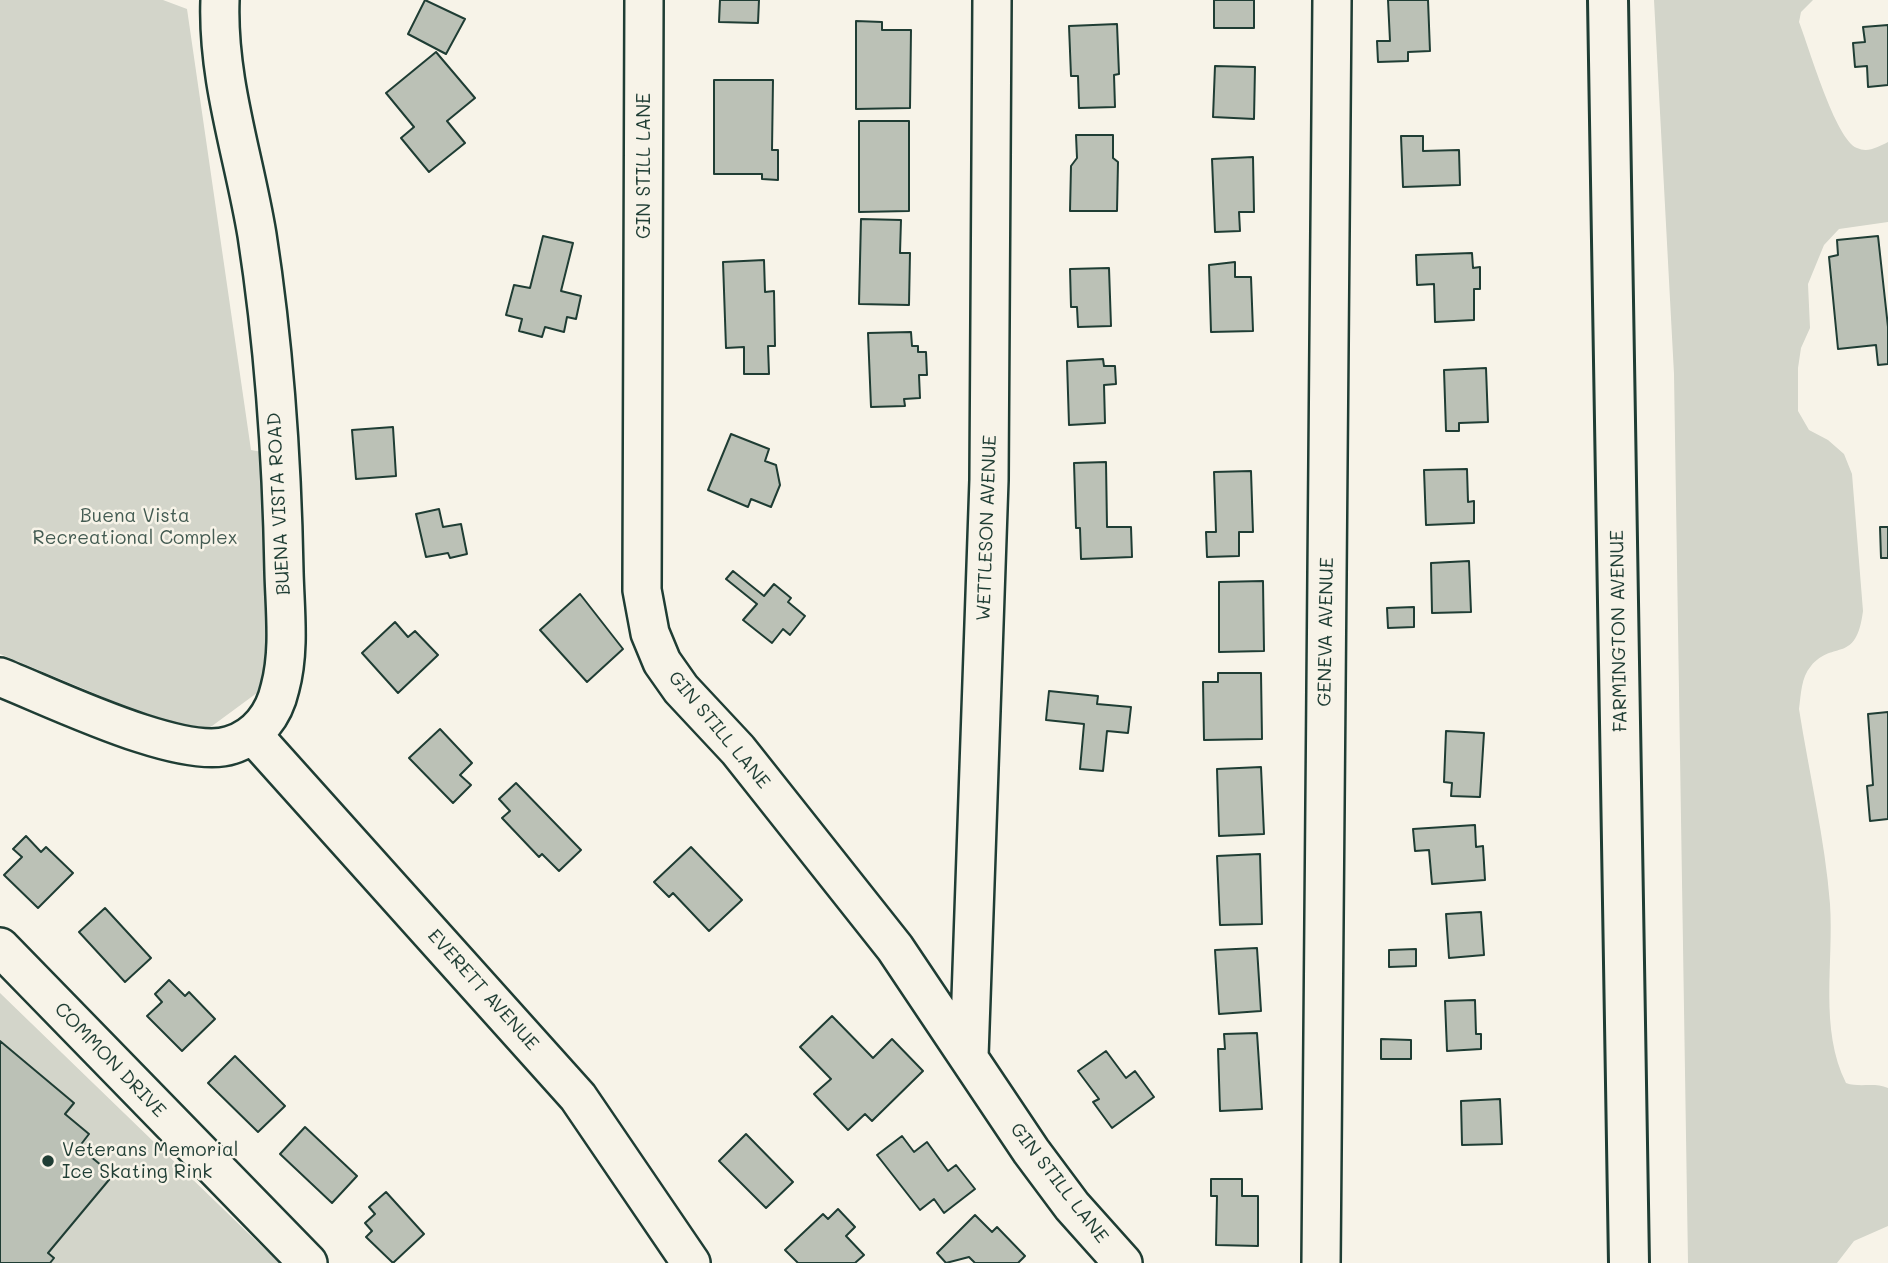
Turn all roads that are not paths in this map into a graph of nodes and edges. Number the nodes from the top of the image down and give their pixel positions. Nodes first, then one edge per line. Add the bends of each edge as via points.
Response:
1 (220, 0) edge
2 (644, 0) edge
3 (992, 0) edge
4 (1332, 0) edge
5 (1608, 0) edge
6 (0, 677) edge
7 (253, 735) junction
8 (0, 947) edge
9 (969, 1056) junction
10 (309, 1263) edge
11 (691, 1263) edge
12 (1123, 1263) edge
13 (1321, 1263) edge
14 (1629, 1263) edge

1 - 7 street, BUENA VISTA ROAD via 220,45 265,299 283,517 286,645 281,688 271,714
2 - 9 street, GIN STILL LANE via 642,590 650,633 662,662 681,689 738,750 895,948
3 - 9 street, WETTLESON AVENUE via 989,480
4 - 13 street, GENEVA AVENUE
5 - 14 main road, FARMINGTON AVENUE
6 - 7 street via 149,736 198,747 229,746
7 - 11 street, EVERETT AVENUE via 578,1097
8 - 10 street, COMMON DRIVE
9 - 12 street, GIN STILL LANE via 1039,1162

